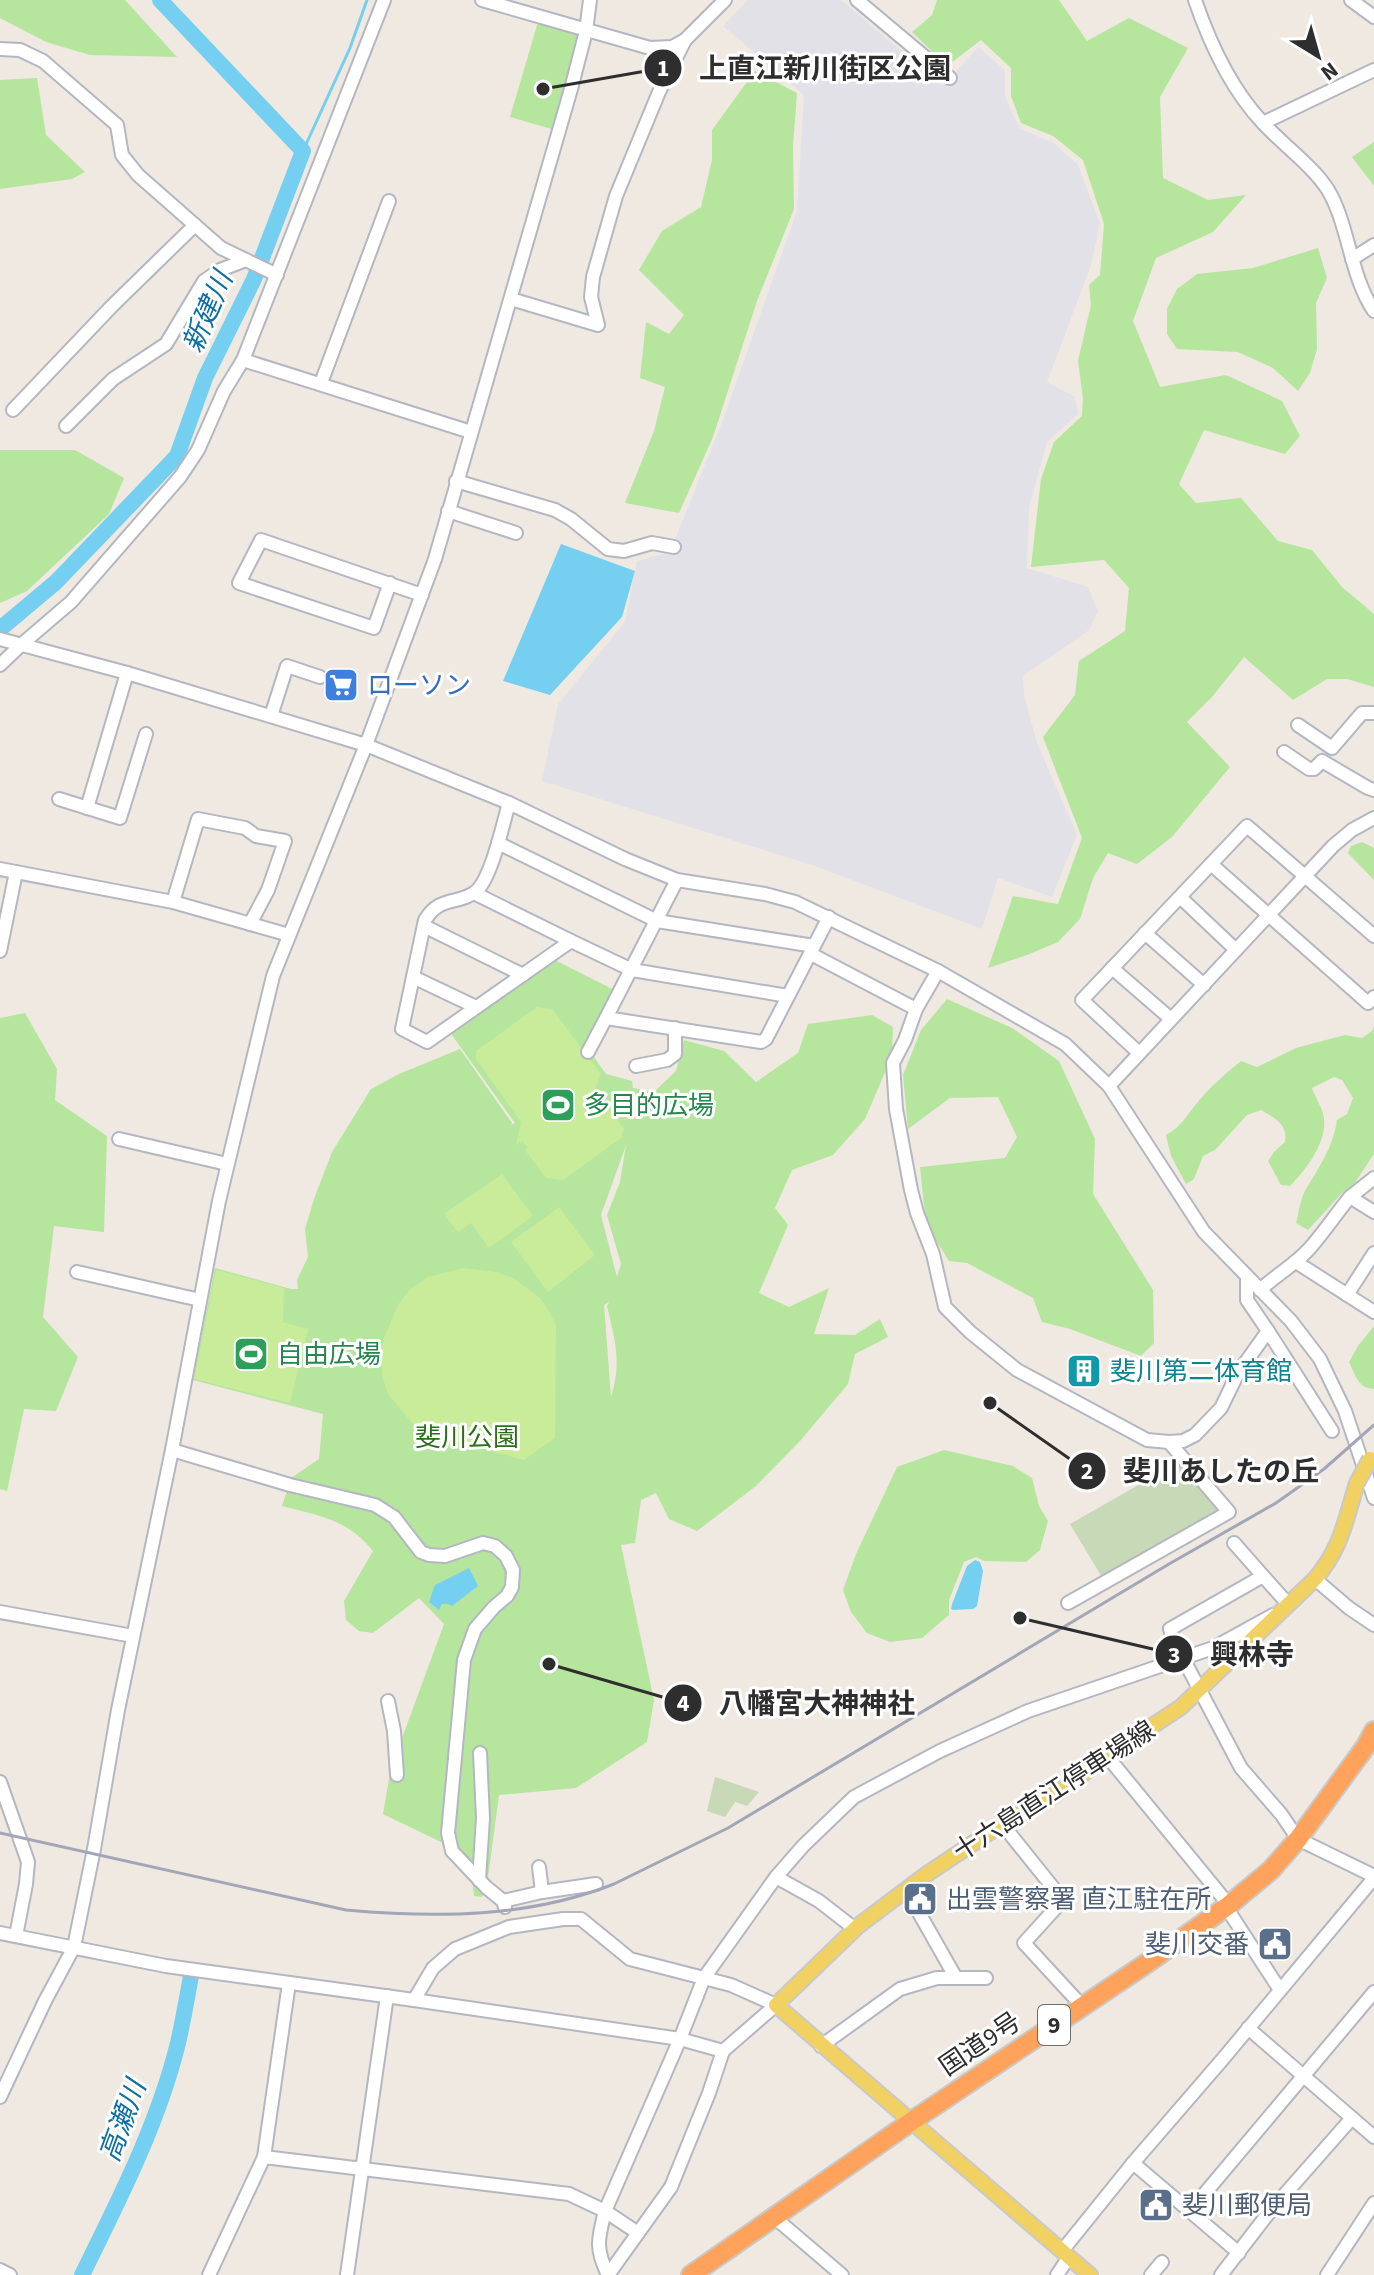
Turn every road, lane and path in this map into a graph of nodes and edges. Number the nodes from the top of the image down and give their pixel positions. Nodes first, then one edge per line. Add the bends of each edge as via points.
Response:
1 (384, 0) edge
2 (482, 0) edge
3 (590, 0) edge
4 (725, 0) edge
5 (857, 0) edge
6 (1195, 0) edge
7 (1351, 0) edge
8 (509, 4) edge
9 (1374, 17) edge
10 (586, 31) junction
11 (685, 40) junction
12 (0, 49) edge
13 (1374, 70) edge
14 (950, 78) dead end
15 (1263, 123) junction
16 (389, 201) dead end
17 (195, 225) junction
18 (1374, 245) edge
19 (1352, 259) junction
20 (246, 260) junction
21 (277, 275) junction
22 (511, 299) junction
23 (1374, 311) edge
24 (243, 360) junction
25 (321, 383) junction
26 (13, 410) dead end
27 (66, 426) dead end
28 (471, 432) junction
29 (456, 481) junction
30 (448, 511) junction
31 (516, 533) dead end
32 (674, 547) dead end
33 (390, 583) junction
34 (422, 595) junction
35 (0, 639) edge
36 (22, 644) junction
37 (0, 665) edge
38 (127, 673) junction
39 (320, 677) dead end
40 (1374, 713) edge
41 (271, 716) junction
42 (1298, 725) dead end
43 (146, 734) dead end
44 (366, 745) junction
45 (1332, 748) junction
46 (1284, 752) dead end
47 (1322, 761) junction
48 (1374, 790) edge
49 (59, 799) dead end
50 (509, 803) junction
51 (87, 808) junction
52 (1374, 818) edge
53 (498, 843) junction
54 (1211, 864) junction
55 (0, 869) edge
56 (16, 872) junction
57 (1306, 876) junction
58 (677, 880) junction
59 (474, 893) junction
60 (1180, 897) junction
61 (173, 902) junction
62 (1270, 915) junction
63 (829, 917) junction
64 (657, 921) junction
65 (250, 924) junction
66 (424, 926) junction
67 (1145, 933) junction
68 (289, 935) junction
69 (1374, 936) edge
70 (571, 941) junction
71 (812, 950) junction
72 (1236, 950) junction
73 (0, 951) edge
74 (1112, 968) junction
75 (632, 970) junction
76 (938, 971) junction
77 (523, 975) junction
78 (413, 977) junction
79 (1204, 985) junction
80 (788, 996) junction
81 (1374, 997) edge
82 (476, 1007) junction
83 (916, 1009) junction
84 (606, 1018) junction
85 (1171, 1019) junction
86 (675, 1028) junction
87 (588, 1052) dead end
88 (1139, 1053) junction
89 (636, 1066) dead end
90 (1109, 1086) junction
91 (119, 1139) dead end
92 (227, 1164) junction
93 (1374, 1178) edge
94 (1350, 1197) junction
95 (1374, 1212) edge
96 (1374, 1253) edge
97 (1296, 1262) junction
98 (77, 1272) dead end
99 (1247, 1277) junction
100 (1260, 1290) junction
101 (1347, 1295) junction
102 (200, 1300) junction
103 (1374, 1312) edge
104 (1268, 1331) junction
105 (1332, 1431) dead end
106 (1169, 1442) junction
107 (172, 1450) junction
108 (1372, 1456) edge
109 (1374, 1498) edge
110 (1234, 1543) dead end
111 (1263, 1576) junction
112 (1315, 1579) junction
113 (1068, 1603) dead end
114 (1284, 1608) junction
115 (0, 1612) edge
116 (1374, 1625) edge
117 (133, 1636) junction
118 (1179, 1658) junction
119 (1199, 1689) junction
120 (388, 1701) dead end
121 (1374, 1731) edge
122 (480, 1753) dead end
123 (1107, 1756) junction
124 (397, 1775) dead end
125 (0, 1782) edge
126 (1002, 1824) junction
127 (1298, 1839) junction
128 (539, 1867) dead end
129 (776, 1877) junction
130 (1374, 1877) edge
131 (479, 1880) junction
132 (596, 1884) dead end
133 (906, 1890) junction
134 (542, 1892) junction
135 (1227, 1906) junction
136 (506, 1913) junction
137 (855, 1929) junction
138 (0, 1933) edge
139 (16, 1936) junction
140 (74, 1947) junction
141 (704, 1978) junction
142 (956, 1978) junction
143 (986, 1978) dead end
144 (289, 1983) junction
145 (1280, 1990) junction
146 (1374, 1992) edge
147 (387, 1996) junction
148 (414, 2000) junction
149 (776, 2005) junction
150 (1082, 2006) junction
151 (1248, 2028) junction
152 (680, 2039) junction
153 (821, 2046) junction
154 (723, 2051) junction
155 (1304, 2077) junction
156 (0, 2097) edge
157 (1352, 2118) junction
158 (912, 2121) junction
159 (1374, 2137) edge
160 (264, 2157) junction
161 (1133, 2163) junction
162 (362, 2169) junction
163 (1374, 2203) edge
164 (605, 2211) junction
165 (1190, 2211) junction
166 (774, 2217) junction
167 (1369, 2222) edge
168 (638, 2233) junction
169 (1239, 2253) junction
170 (1065, 2254) junction
171 (1162, 2262) dead end
172 (717, 2266) edge
173 (0, 2270) edge
174 (10, 2275) edge
175 (209, 2275) edge
176 (347, 2275) edge
177 (608, 2275) edge
178 (691, 2275) edge
179 (842, 2275) edge
180 (1057, 2275) edge
181 (1090, 2275) edge
182 (1151, 2275) edge
183 (1221, 2275) edge
184 (1327, 2275) edge

1 - 21 street
2 - 8 street
3 - 10 street
4 - 11 street
5 - 14 street
6 - 15 street via 1219,57
7 - 9 street
8 - 10 street
10 - 11 street via 650,48
10 - 22 street
11 - 22 street via 616,196 593,277 591,297 598,325
12 - 17 street via 20,50 43,61 117,125 122,155
13 - 15 street
15 - 19 street via 1328,190
16 - 25 street
17 - 20 street via 221,248
17 - 26 street
18 - 19 street
19 - 23 street
20 - 21 street
20 - 27 street via 204,281 166,344 113,379
21 - 24 street
22 - 28 street
24 - 25 street
24 - 36 street via 180,477 71,602
25 - 28 street
28 - 29 street
29 - 30 street
29 - 32 street via 555,510 608,549 624,551 652,543
30 - 31 street
30 - 34 street
33 - 33 street via 261,540 239,583 374,628
33 - 34 street
34 - 44 street
35 - 36 street
36 - 37 street
36 - 38 street
38 - 41 street
38 - 51 street
39 - 41 street via 287,666
40 - 45 street via 1362,713
41 - 44 street
42 - 45 street
43 - 51 street via 120,818
44 - 50 street
44 - 68 street
45 - 47 street
46 - 47 street via 1309,769
47 - 48 street
49 - 51 street
50 - 53 street
50 - 58 street
52 - 57 street via 1333,846
53 - 59 street
53 - 64 street
54 - 57 street via 1247,826
54 - 60 street
54 - 62 street
55 - 56 street
56 - 61 street
56 - 73 street
57 - 62 street
57 - 69 street
58 - 63 street via 765,894
58 - 64 street
59 - 66 street via 430,911
59 - 70 street
60 - 67 street
60 - 72 street
61 - 65 street
61 - 65 street via 198,819 245,828 256,836 285,841
62 - 72 street
62 - 81 street via 1368,1003
63 - 71 street
63 - 76 street
64 - 71 street
64 - 75 street
65 - 68 street
66 - 77 street
66 - 78 street
67 - 74 street
67 - 79 street
68 - 92 street via 273,976
70 - 75 street
70 - 77 street
71 - 80 street
71 - 83 street
72 - 79 street
74 - 85 street
74 - 88 street via 1082,1000
75 - 80 street
75 - 84 street
76 - 83 street
76 - 90 street via 1065,1044
77 - 82 street
78 - 82 street
78 - 82 street via 402,1029 427,1042
79 - 85 street
80 - 86 street via 761,1042
83 - 106 street via 893,1063 896,1109 911,1190 945,1307 1017,1370 1147,1440
84 - 86 street
84 - 87 street
85 - 88 street
86 - 89 street via 675,1054
88 - 90 street
90 - 99 street via 1188,1210
91 - 92 street
92 - 102 street
93 - 94 street
94 - 95 street
94 - 97 street
96 - 101 street
97 - 100 street
97 - 101 street
98 - 102 street
99 - 100 street
99 - 104 street via 1247,1300
100 - 109 street via 1320,1359 1345,1411
101 - 103 street
102 - 107 street
104 - 105 street
104 - 106 street via 1221,1408 1195,1435
106 - 113 street via 1229,1512
107 - 117 street
107 - 131 street via 375,1505 394,1517 429,1555 445,1556 483,1543 508,1559 512,1587 475,1629 464,1660 448,1833 452,1851
108 - 112 main road, 十六島直江停車場線, bridge via 1357,1483 1340,1542
110 - 111 street
111 - 114 street
111 - 118 street via 1170,1629
112 - 114 main road, 十六島直江停車場線
112 - 116 street
114 - 118 street via 1213,1648
114 - 119 main road, 十六島直江停車場線
115 - 117 street
117 - 140 street
118 - 119 street
118 - 129 street via 1028,1711 854,1797
119 - 123 main road, 十六島直江停車場線
119 - 127 street via 1241,1768
120 - 124 street
121 - 127 highway, 国道9号 / 9
122 - 131 street
123 - 126 main road, 十六島直江停車場線 via 1053,1796
123 - 135 street
125 - 139 street via 28,1862
126 - 133 main road, 十六島直江停車場線
126 - 150 street via 1063,1900 1024,1943
127 - 130 street
127 - 135 highway, 国道9号 / 9 via 1271,1870
128 - 134 street
129 - 137 street
129 - 141 street
130 - 145 street
131 - 136 street
132 - 134 street
133 - 137 main road, 十六島直江停車場線
133 - 142 street
134 - 136 street
135 - 145 street
135 - 150 highway, 国道9号 / 9
136 - 141 street via 581,1919 630,1959
136 - 148 street via 433,1968
137 - 149 main road, 十六島直江停車場線
138 - 139 street
139 - 140 street
140 - 144 street
140 - 156 street
141 - 149 street
141 - 152 street
142 - 143 street
142 - 153 street via 900,1989
144 - 147 street
144 - 160 street
145 - 151 street
146 - 155 street
147 - 148 street
147 - 162 street
148 - 152 street
149 - 153 main road
149 - 154 street
150 - 158 highway, 国道9号 / 9
151 - 155 street
151 - 161 street
152 - 154 street
152 - 164 street
153 - 158 main road
154 - 168 street via 671,2187
155 - 157 street
155 - 165 street
157 - 159 street
157 - 169 street
158 - 166 highway, 国道9号 / 9
158 - 170 main road
160 - 162 street
160 - 175 street
161 - 165 street
161 - 170 street
162 - 164 street via 569,2194
162 - 176 street
163 - 167 street
164 - 168 street
164 - 177 street via 599,2257
165 - 169 street
166 - 172 highway, 国道9号 / 9
166 - 179 street
167 - 184 street
168 - 177 street
169 - 183 street
170 - 180 street
170 - 181 main road
171 - 182 street
172 - 178 highway, 国道9号 / 9
173 - 174 street

